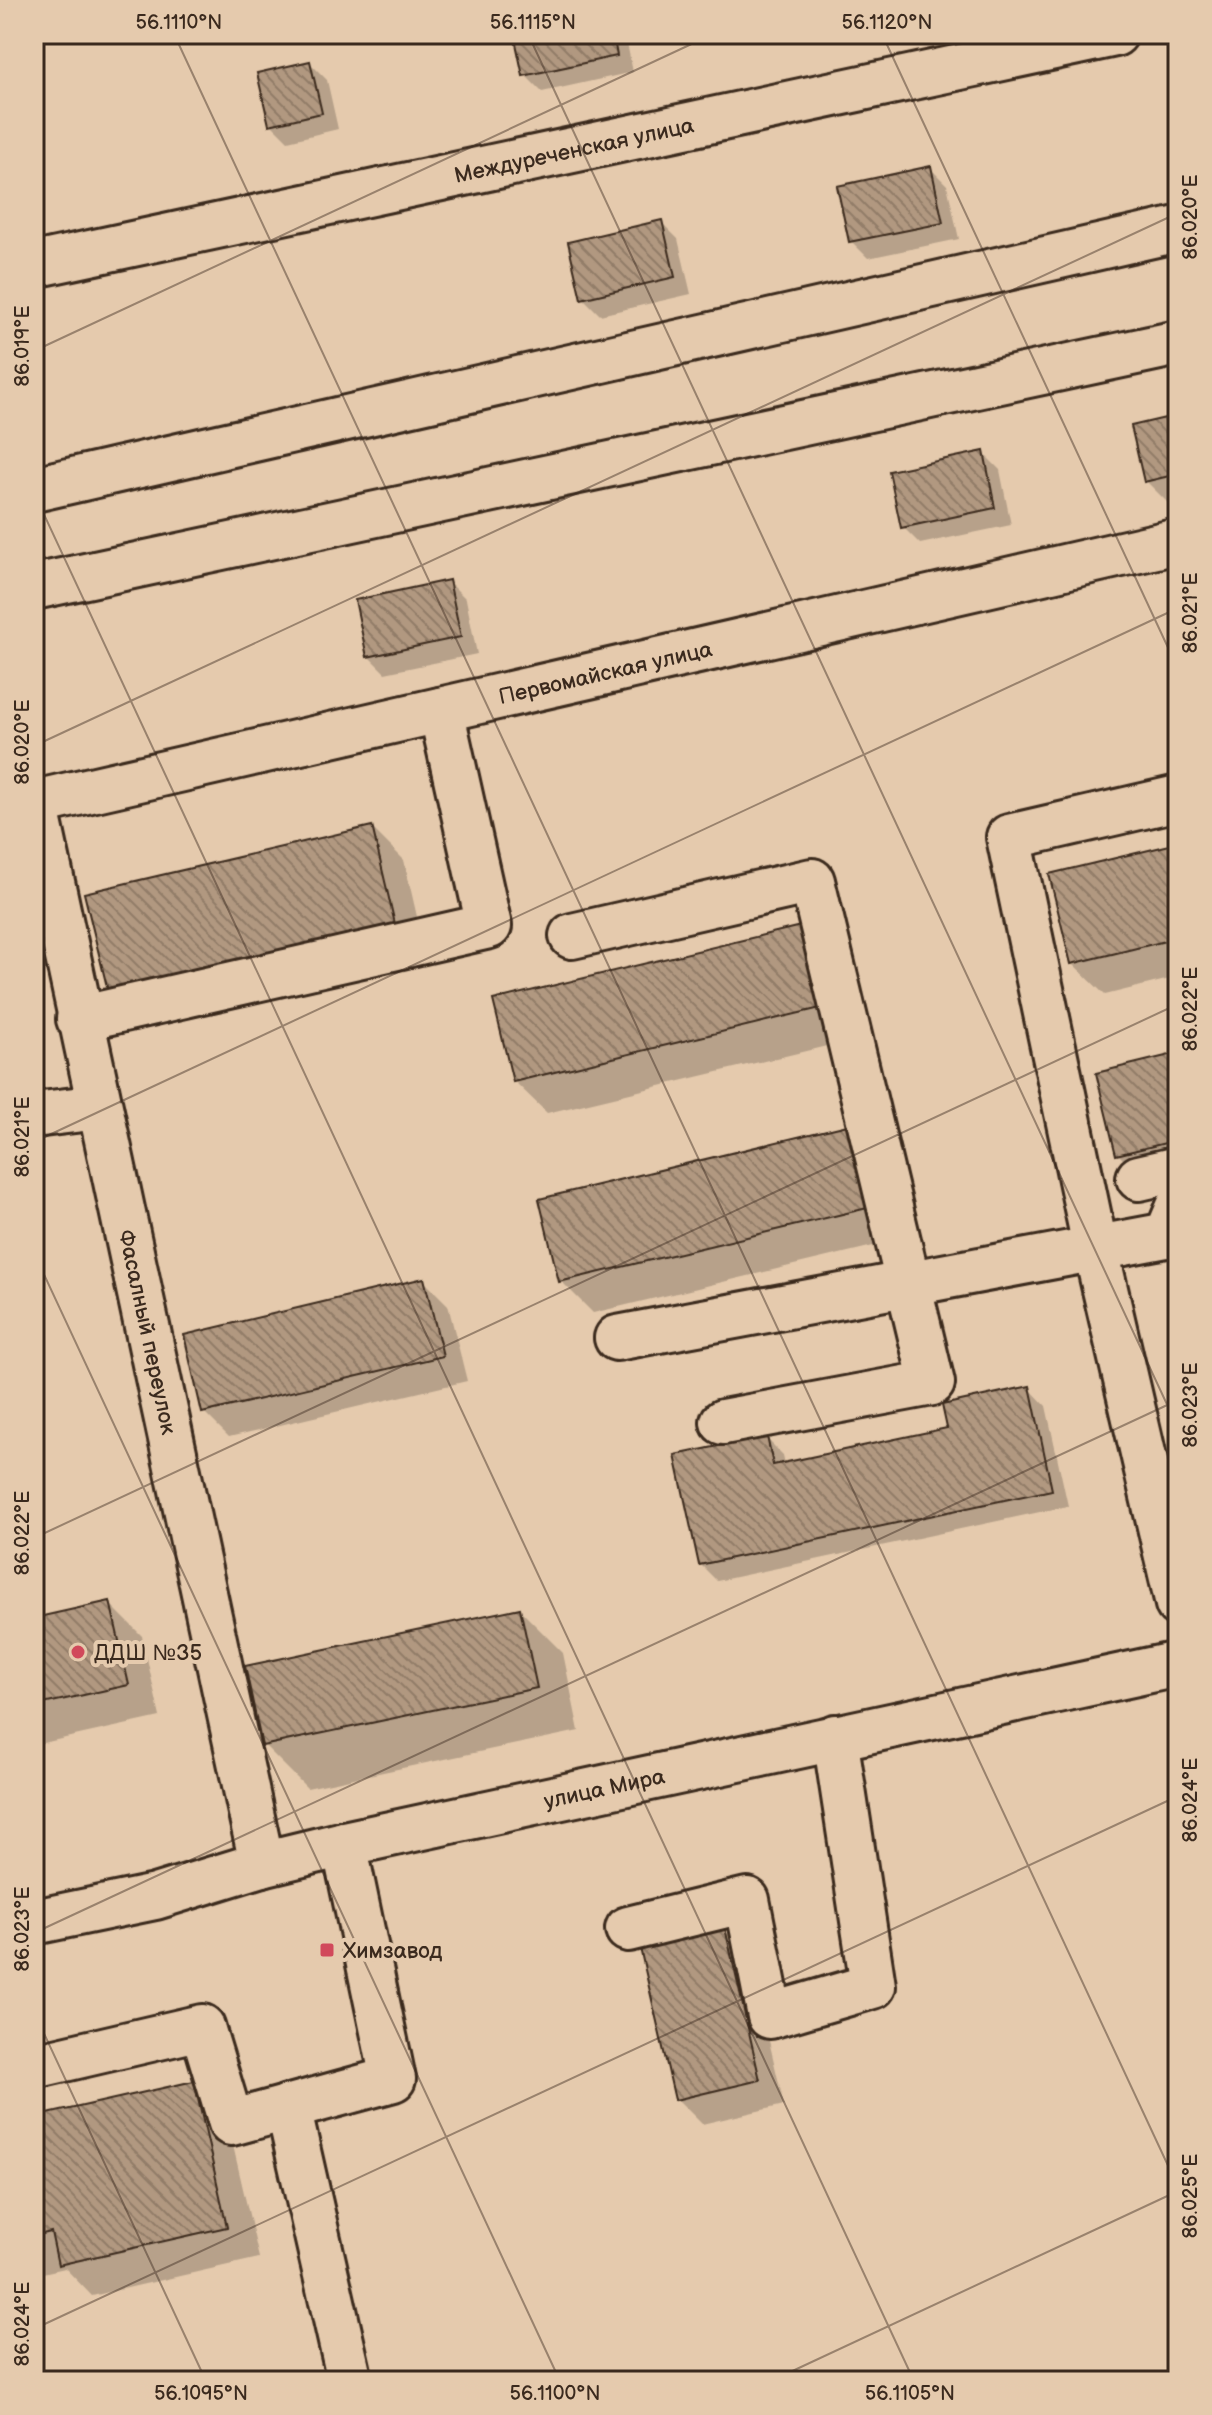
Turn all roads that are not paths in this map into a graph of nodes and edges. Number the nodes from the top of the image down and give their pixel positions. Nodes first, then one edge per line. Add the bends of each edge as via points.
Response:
1 (1115, 34) edge
2 (1178, 229) edge
3 (34, 265) edge
4 (1178, 343) edge
5 (34, 489) edge
6 (1178, 541) edge
7 (34, 587) edge
8 (441, 710) junction
9 (1178, 798) edge
10 (34, 801) edge
11 (572, 936) dead end
12 (79, 1019) junction
13 (99, 1107) junction
14 (34, 1115) edge
15 (1178, 1209) edge
16 (1095, 1246) junction
17 (908, 1282) junction
18 (617, 1338) dead end
19 (723, 1422) dead end
20 (1178, 1604) edge
21 (1178, 1664) edge
22 (835, 1737) junction
23 (344, 1844) junction
24 (262, 1864) junction
25 (34, 1922) edge
26 (628, 1929) dead end
27 (34, 2066) edge
28 (288, 2107) junction
29 (350, 2381) edge

1 - 3 street, Междуреченская улица
2 - 5 street
4 - 7 street
6 - 8 street, Первомайская улица
8 - 10 street, Первомайская улица
8 - 12 street via 489,926
9 - 16 street via 1009,837
10 - 12 street, Фасалный переулок
11 - 17 street via 812,881
12 - 13 street, Фасалный переулок
13 - 14 street
13 - 24 street, Фасалный переулок
15 - 16 street via 1167,1235
16 - 17 street
16 - 20 street
17 - 18 street
17 - 19 street via 932,1383
21 - 22 street, улица Мира
22 - 23 street, улица Мира
22 - 26 street via 873,1986 770,2016 747,1900
23 - 24 street, улица Мира
23 - 28 street via 393,2079
24 - 25 street, улица Мира via 155,1897
27 - 28 street via 202,2027 231,2123
28 - 29 street

